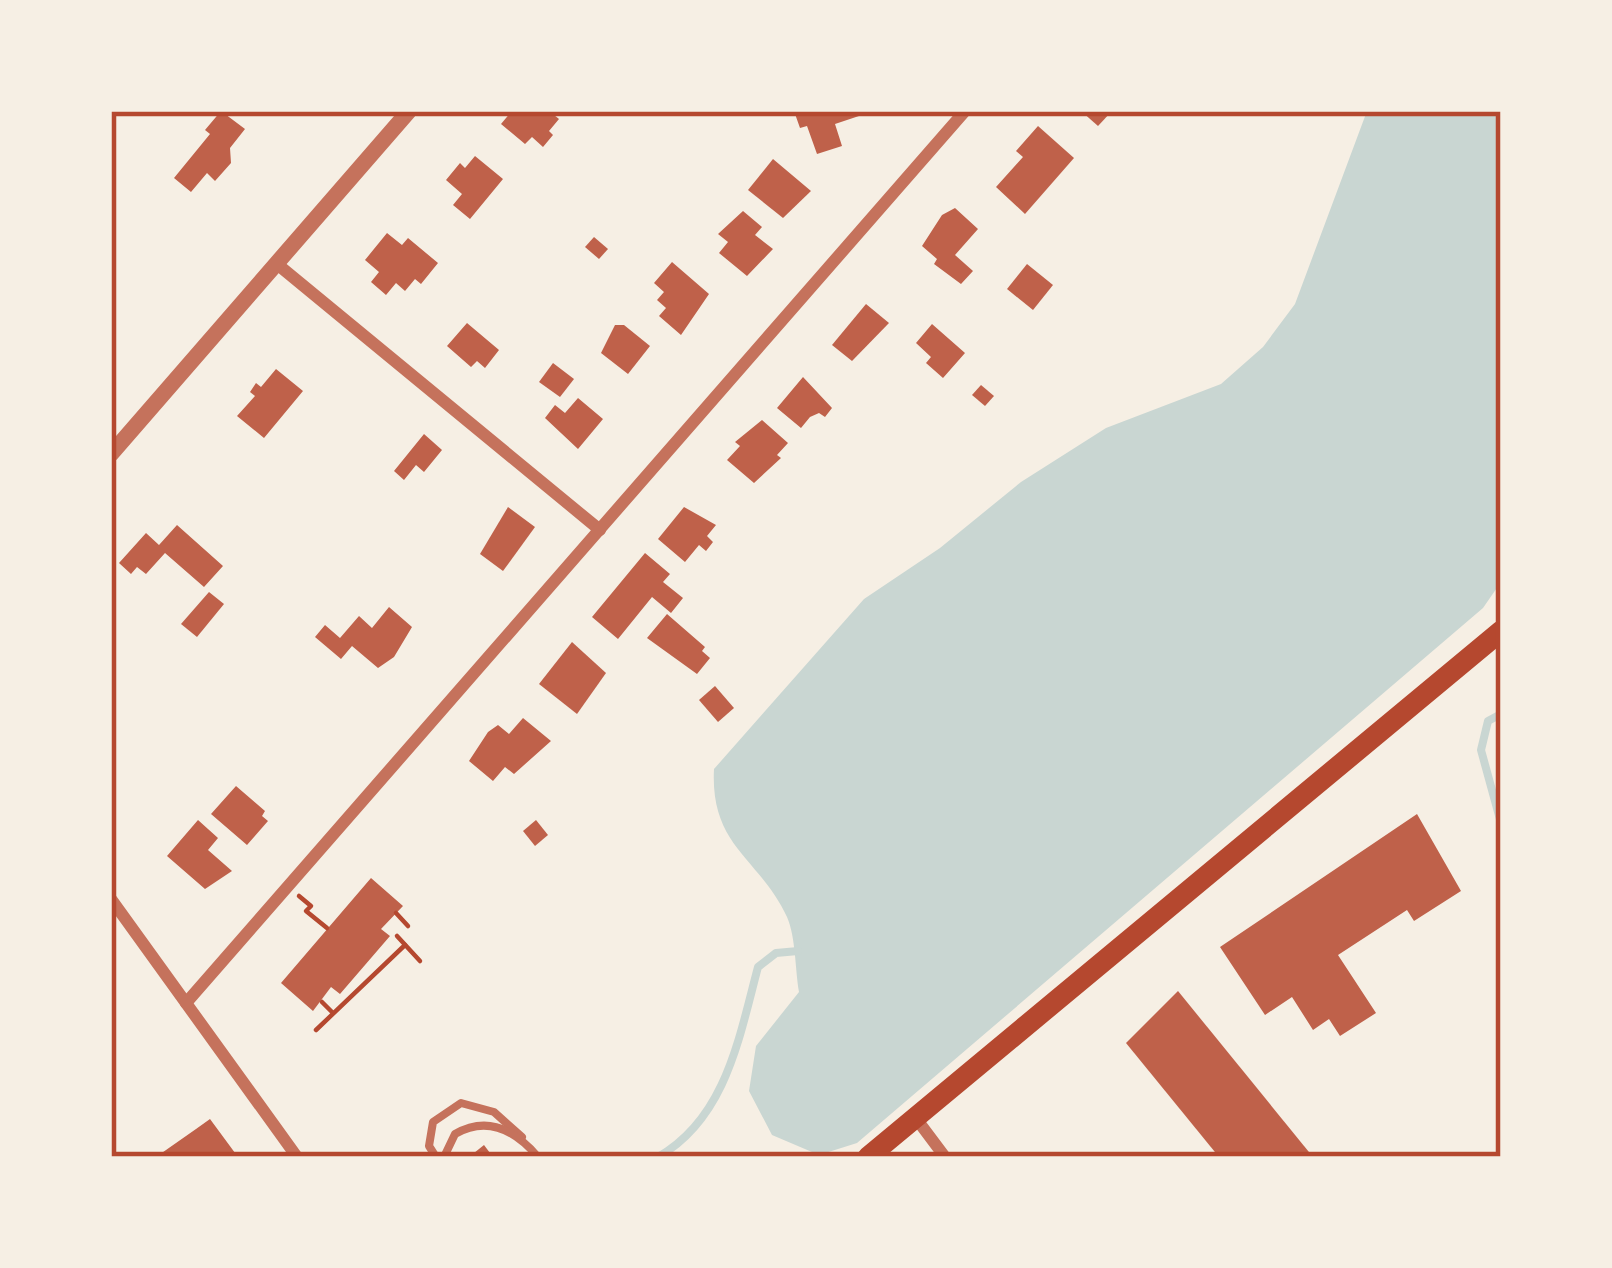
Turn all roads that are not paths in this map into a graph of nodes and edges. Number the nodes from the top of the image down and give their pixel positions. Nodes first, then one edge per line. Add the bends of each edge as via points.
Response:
1 (409, 111) edge
2 (960, 113) edge
3 (277, 264) junction
4 (111, 454) edge
5 (600, 530) junction
6 (1501, 631) edge
7 (111, 899) edge
8 (186, 1003) junction
9 (915, 1117) junction
10 (521, 1137) junction
11 (297, 1157) edge
12 (440, 1157) edge
13 (538, 1157) edge
14 (868, 1157) edge
15 (945, 1157) edge

1 - 3 street
2 - 5 street
3 - 4 street
3 - 5 street
5 - 8 street
6 - 9 main road
7 - 8 street
8 - 11 street
9 - 14 main road
9 - 15 street
10 - 12 lane via 467,1127
10 - 12 lane via 494,1112 461,1103 433,1122 429,1146
10 - 13 lane

